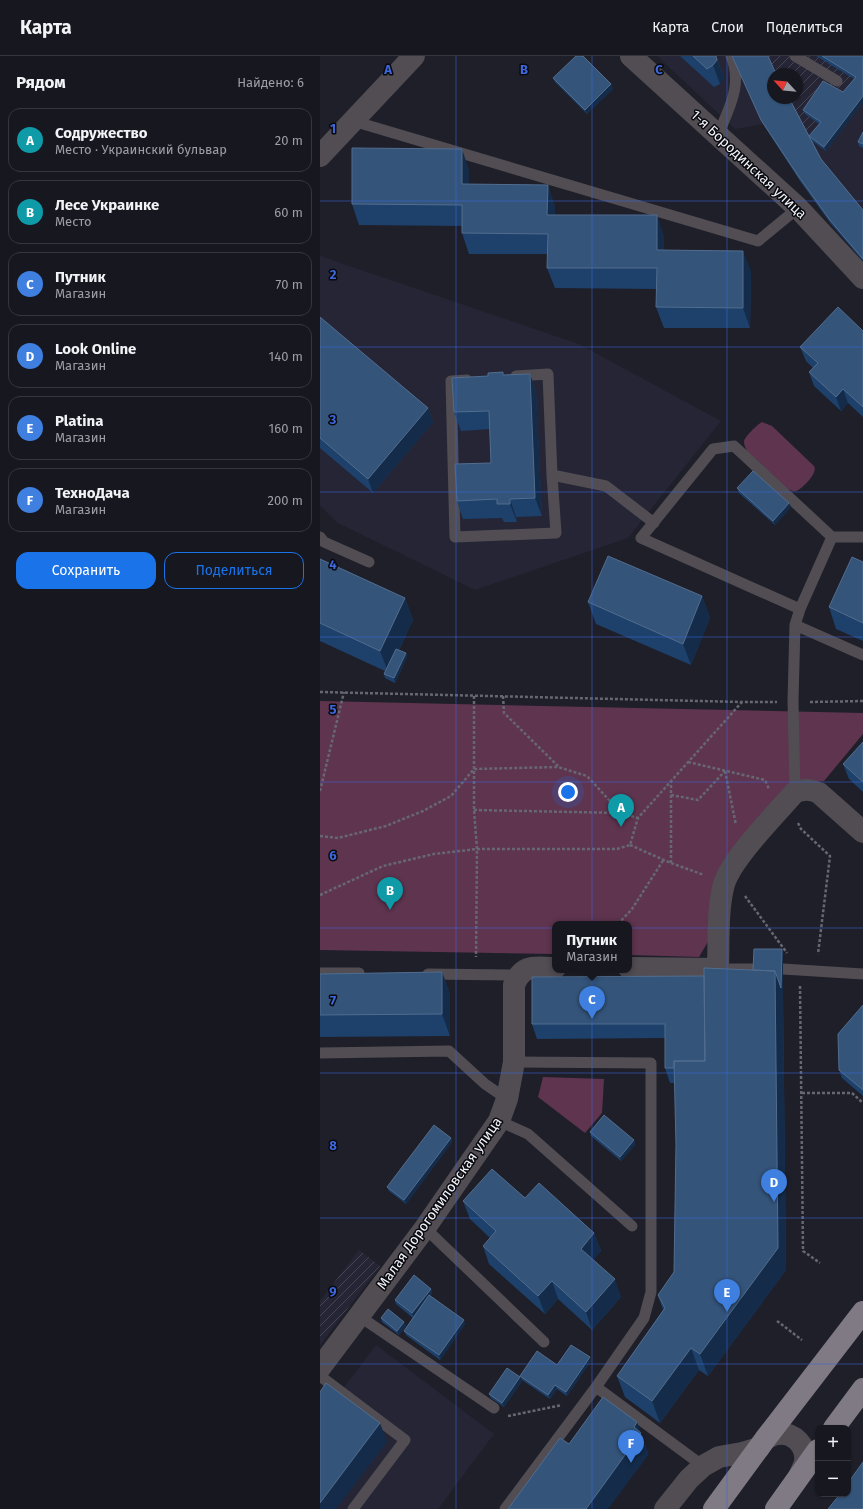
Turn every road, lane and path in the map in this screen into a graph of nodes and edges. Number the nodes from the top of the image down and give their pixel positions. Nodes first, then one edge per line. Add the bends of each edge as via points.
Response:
1 (414, 56) edge
2 (631, 56) edge
3 (731, 56) edge
4 (795, 56) edge
5 (837, 81) dead end
6 (353, 121) junction
7 (718, 135) junction
8 (320, 156) edge
9 (798, 208) junction
10 (863, 278) edge
11 (503, 377) edge
12 (481, 379) edge
13 (552, 475) junction
14 (654, 523) junction
15 (832, 537) junction
16 (863, 537) edge
17 (321, 541) edge
18 (370, 562) dead end
19 (800, 609) junction
20 (794, 625) junction
21 (863, 655) edge
22 (320, 692) edge
23 (344, 692) junction
24 (474, 696) junction
25 (503, 696) junction
26 (793, 701) junction
27 (742, 702) junction
28 (863, 702) edge
29 (688, 762) junction
30 (558, 766) junction
31 (474, 769) junction
32 (725, 770) junction
33 (671, 781) junction
34 (320, 791) edge
35 (770, 791) dead end
36 (795, 792) junction
37 (671, 795) junction
38 (474, 810) junction
39 (621, 813) junction
40 (638, 818) junction
41 (796, 820) dead end
42 (736, 829) dead end
43 (863, 832) edge
44 (320, 836) edge
45 (630, 844) junction
46 (477, 849) junction
47 (664, 859) junction
48 (671, 863) junction
49 (709, 877) dead end
50 (743, 893) dead end
51 (320, 895) edge
52 (621, 921) edge
53 (552, 968) edge
54 (632, 968) edge
55 (718, 969) junction
56 (755, 969) edge
57 (783, 969) edge
58 (800, 970) junction
59 (816, 971) junction
60 (320, 973) edge
61 (367, 973) edge
62 (413, 974) edge
63 (476, 974) junction
64 (863, 974) edge
65 (518, 975) junction
66 (320, 1053) edge
67 (514, 1062) junction
68 (802, 1093) junction
69 (507, 1099) junction
70 (863, 1103) edge
71 (499, 1121) junction
72 (632, 1226) dead end
73 (425, 1228) junction
74 (820, 1263) dead end
75 (863, 1312) edge
76 (359, 1316) junction
77 (777, 1321) dead end
78 (802, 1340) dead end
79 (544, 1342) dead end
80 (320, 1368) edge
81 (320, 1376) edge
82 (596, 1387) junction
83 (863, 1389) edge
84 (494, 1408) joint
85 (579, 1411) junction
86 (836, 1425) edge
87 (762, 1443) junction
88 (815, 1454) edge
89 (703, 1466) junction
90 (800, 1474) junction
91 (353, 1509) edge
92 (505, 1509) edge
93 (665, 1509) edge
94 (714, 1509) edge
95 (776, 1509) edge

1 - 6 street
2 - 7 street, 1-я Бородинская улица
3 - 7 lane via 735,66 736,91
4 - 5 lane
6 - 8 street
6 - 9 lane via 758,241
7 - 9 street, 1-я Бородинская улица
9 - 10 street, 1-я Бородинская улица
11 - 13 lane via 548,374
12 - 13 lane via 451,381 455,537 556,533
13 - 14 lane via 606,486
14 - 15 lane via 713,450 734,446
14 - 19 lane via 641,538
15 - 16 lane
15 - 19 lane
17 - 18 lane
19 - 20 lane
20 - 21 lane
20 - 26 lane
22 - 23 path
23 - 24 path
23 - 34 path
24 - 25 path
24 - 31 path
25 - 27 path
25 - 30 path via 504,713
26 - 27 path
26 - 28 path
26 - 36 lane
27 - 29 path
29 - 32 path
29 - 33 path
30 - 31 path
30 - 39 path via 587,776
31 - 38 path
31 - 44 path via 451,796 423,811 379,828 338,838
32 - 35 path via 765,780
32 - 37 path via 698,800
32 - 42 path
33 - 37 path
33 - 40 path
36 - 43 street via 811,789 819,793
36 - 55 street via 743,852 725,882 721,899
37 - 48 path
38 - 39 path
38 - 46 path
39 - 40 path
40 - 45 path
41 - 59 path via 830,856
45 - 46 path via 617,849
45 - 47 path
46 - 51 path via 434,854 383,866
46 - 63 path
47 - 48 path
47 - 52 path via 632,909
48 - 49 path
50 - 58 path
53 - 65 street via 527,968
54 - 55 street
55 - 56 lane
57 - 58 lane
58 - 59 lane
58 - 68 path
59 - 64 lane
60 - 61 lane
62 - 63 lane
63 - 65 lane
65 - 67 street, Малая Дорогомиловская улица via 514,984
66 - 69 lane via 449,1050 485,1084
67 - 69 street, Малая Дорогомиловская улица
67 - 82 lane via 651,1063 651,1292 644,1318
68 - 70 path via 852,1093
68 - 74 path via 803,1250
69 - 71 street, Малая Дорогомиловская улица
71 - 72 lane via 528,1134
71 - 73 street, Малая Дорогомиловская улица
73 - 76 street, Малая Дорогомиловская улица
73 - 79 lane
75 - 87 main road
76 - 80 street, Малая Дорогомиловская улица
76 - 84 lane
77 - 78 path
81 - 91 lane via 405,1440
82 - 85 lane
82 - 89 lane
83 - 86 main road
84 - 85 path via 507,1416 569,1403
85 - 92 lane
87 - 89 street via 742,1453 719,1458
87 - 90 street via 778,1434 796,1438 805,1454 805,1463
87 - 94 main road
88 - 90 main road
89 - 93 street
90 - 95 main road

